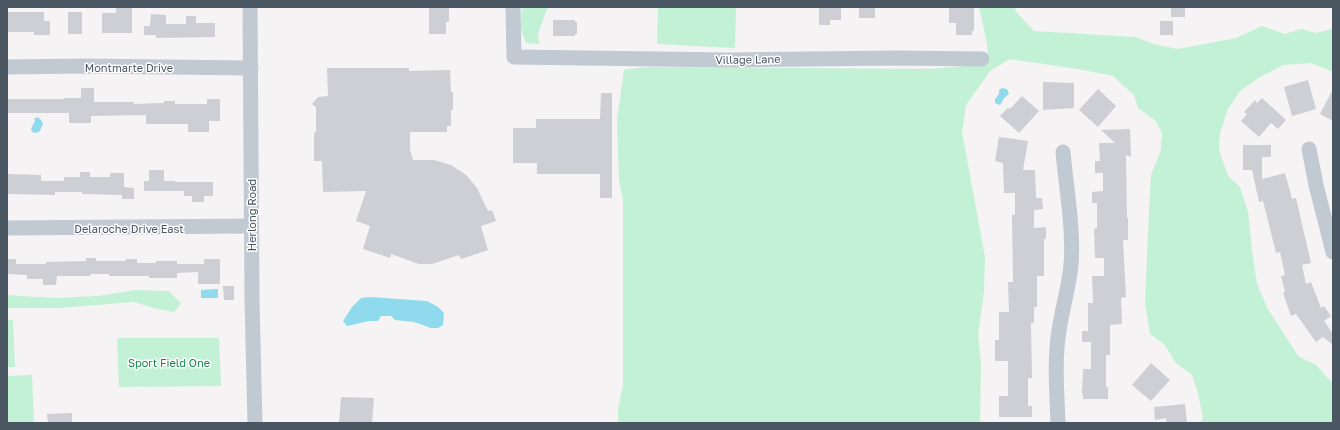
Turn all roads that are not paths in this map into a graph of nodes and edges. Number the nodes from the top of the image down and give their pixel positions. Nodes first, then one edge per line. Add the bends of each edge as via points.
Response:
1 (250, 7) edge
2 (513, 7) edge
3 (982, 59) dead end
4 (7, 67) edge
5 (251, 68) junction
6 (1309, 149) dead end
7 (1063, 152) dead end
8 (251, 226) junction
9 (7, 228) edge
10 (1333, 252) edge
11 (255, 423) edge
12 (1058, 423) edge

1 - 5 street, Herlong Road
2 - 3 street, Village Lane via 514,57 730,60
4 - 5 street, Montmarte Drive
5 - 8 street, Herlong Road
6 - 10 street
7 - 12 street via 1072,242 1068,287 1057,353
8 - 9 street, Delaroche Drive East
8 - 11 street, Herlong Road

